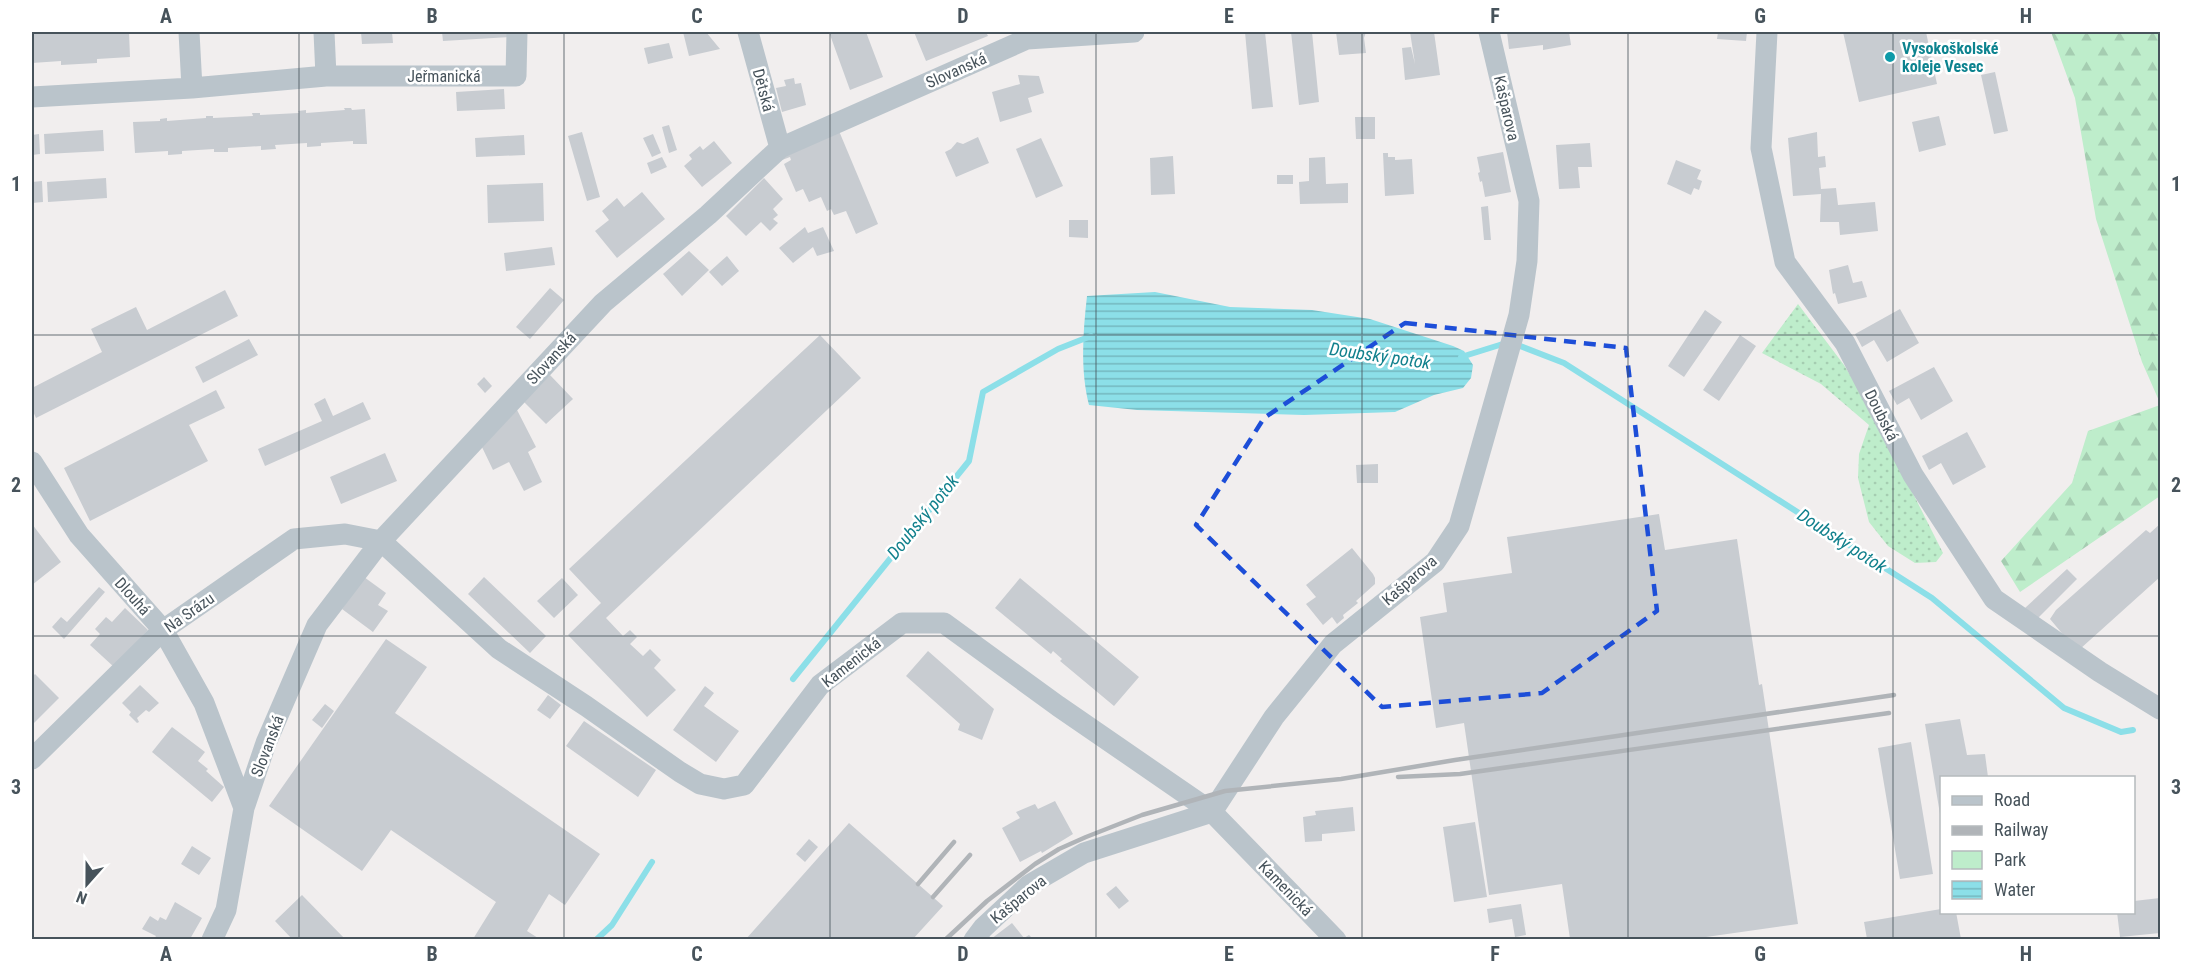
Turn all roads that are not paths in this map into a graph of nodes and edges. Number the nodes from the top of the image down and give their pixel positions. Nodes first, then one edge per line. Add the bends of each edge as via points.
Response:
1 (189, 32) edge
2 (324, 32) edge
3 (517, 32) edge
4 (748, 32) edge
5 (1134, 32) edge
6 (1489, 32) edge
7 (1767, 32) edge
8 (1026, 35) edge
9 (326, 76) junction
10 (192, 87) junction
11 (32, 97) edge
12 (780, 148) junction
13 (32, 462) edge
14 (381, 541) junction
15 (163, 630) junction
16 (2146, 700) edge
17 (32, 759) edge
18 (244, 808) junction
19 (1212, 812) junction
20 (212, 939) edge
21 (974, 939) edge
22 (1336, 939) edge

1 - 10 street
2 - 9 street
3 - 9 street, Jeřmanická via 516,76
4 - 12 street, Dětská
5 - 8 street, Slovanská
6 - 19 street, Kašparova via 1529,201 1527,261 1519,315 1459,526 1435,562 1333,644 1274,717
7 - 16 street, Doubská via 1761,148 1785,262 1845,343 1913,475 1994,599
8 - 12 street, Slovanská
9 - 10 street, Jeřmanická
10 - 11 street, Jeřmanická
12 - 14 street, Slovanská via 603,303
13 - 15 street, Dlouhá via 79,535
14 - 15 street, Na Srázu via 345,534 294,539
14 - 18 street, Slovanská via 317,625 266,743
14 - 19 street, Kamenická via 499,649 700,784 724,789 744,785 820,685 902,623 944,623
15 - 17 street, Na Srázu
15 - 18 street, Dlouhá via 204,703
18 - 20 street, Slovanská via 226,910
19 - 21 street, Kašparova via 1084,853 1029,885
19 - 22 street, Kamenická

